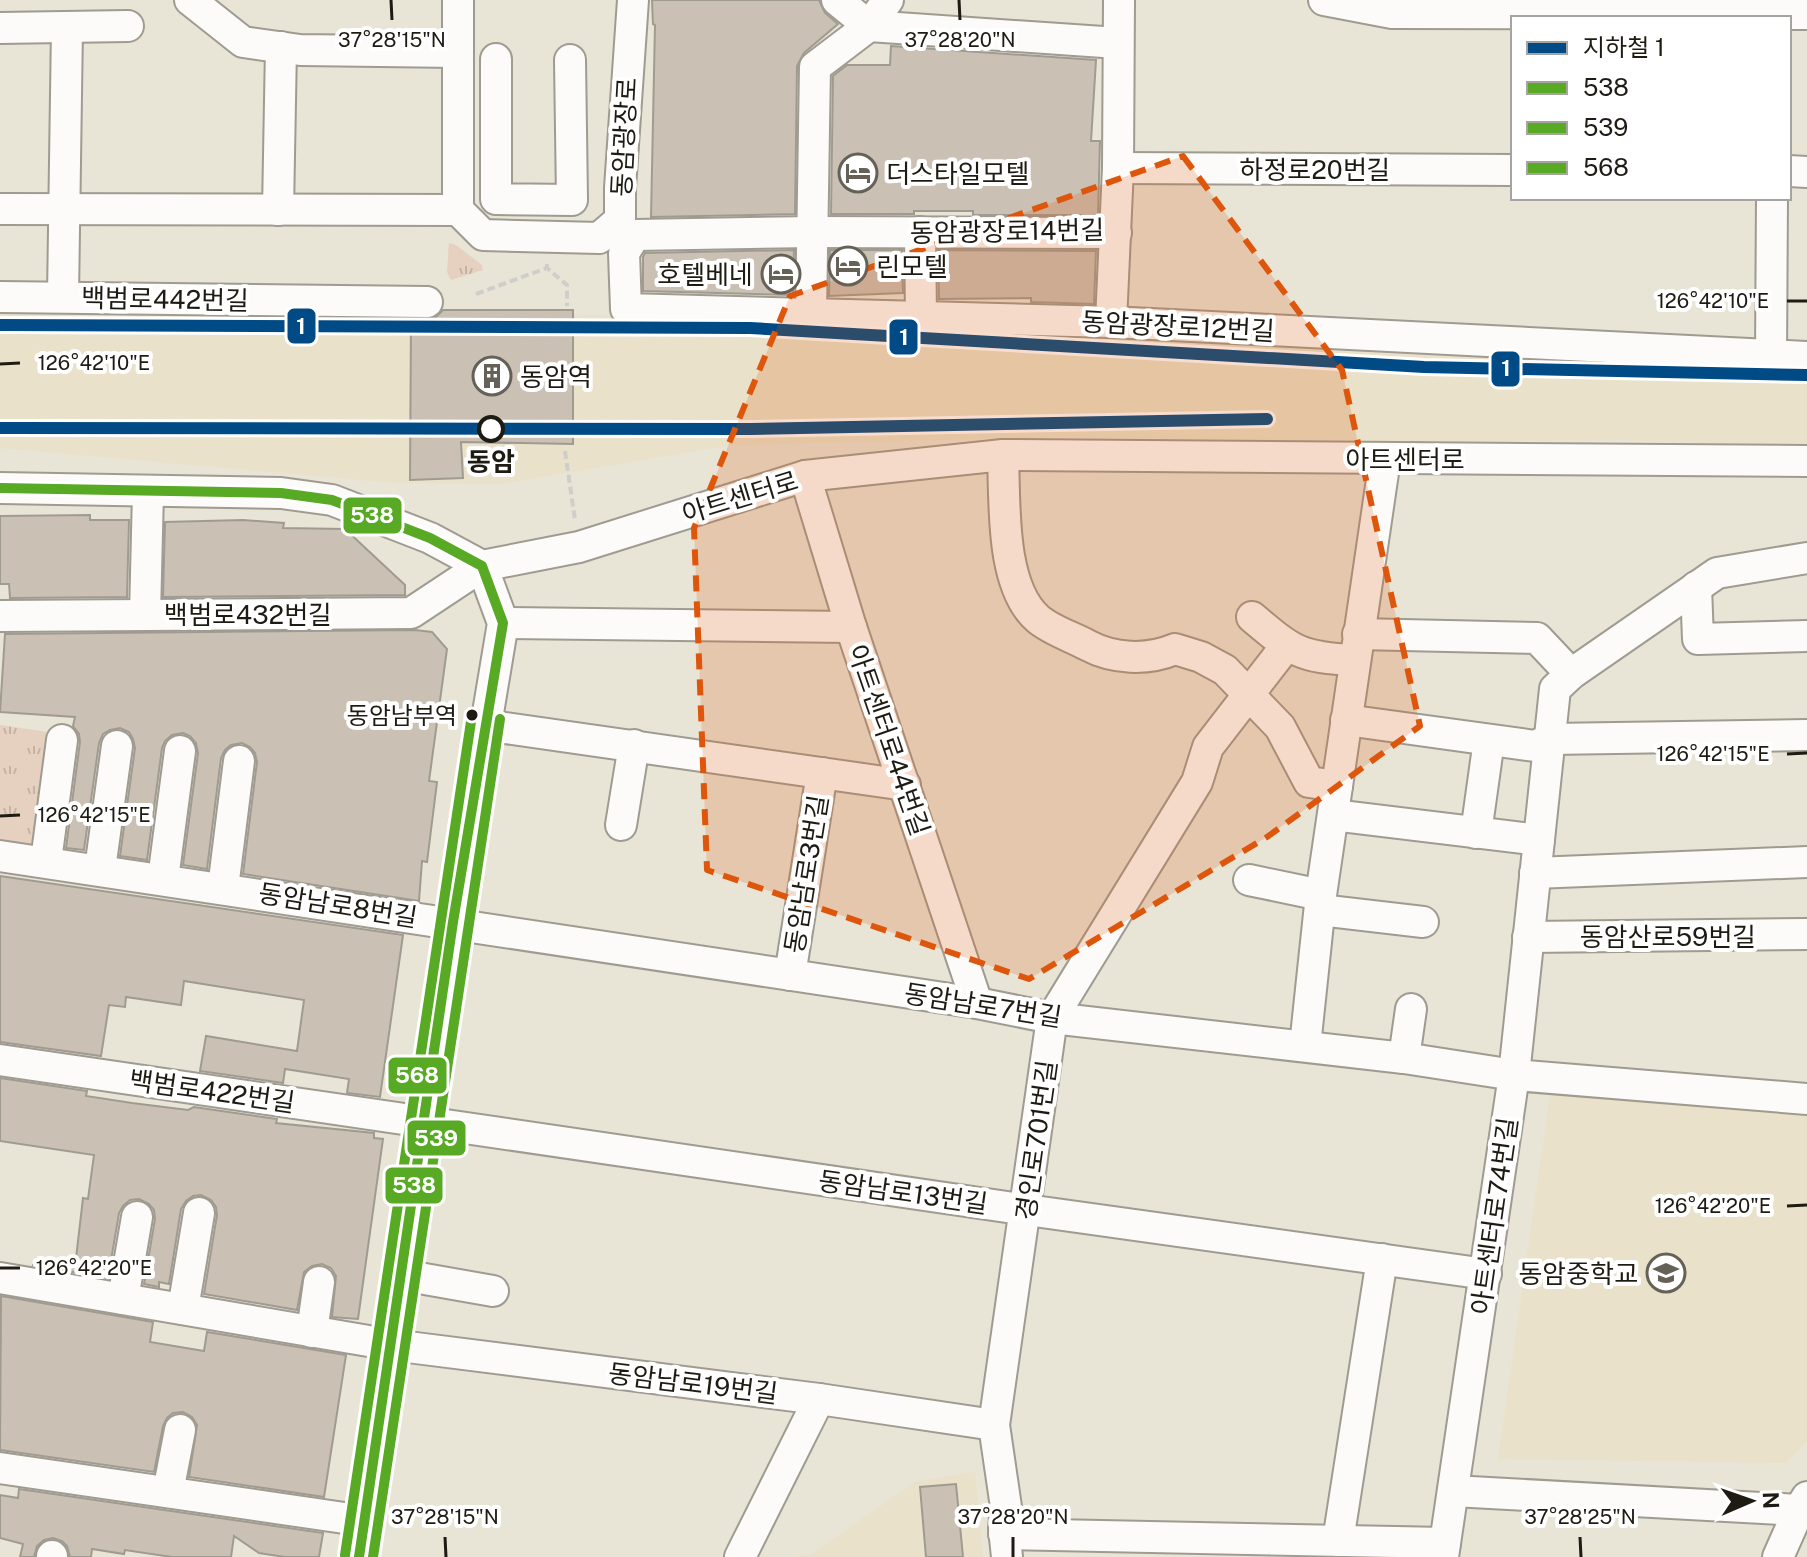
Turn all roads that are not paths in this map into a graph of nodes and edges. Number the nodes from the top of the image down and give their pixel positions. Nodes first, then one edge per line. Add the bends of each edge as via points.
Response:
1 (190, 0) edge
2 (458, 0) edge
3 (633, 0) edge
4 (837, 0) edge
5 (888, 0) edge
6 (1119, 0) edge
7 (1324, 0) edge
8 (1393, 7) edge
9 (1785, 11) edge
10 (128, 26) dead end
11 (869, 26) junction
12 (67, 27) junction
13 (0, 28) edge
14 (1118, 43) junction
15 (281, 47) junction
16 (458, 52) junction
17 (496, 59) dead end
18 (570, 60) dead end
19 (458, 94) junction
20 (497, 129) junction
21 (1118, 168) junction
22 (1511, 170) edge
23 (572, 188) junction
24 (620, 188) junction
25 (1772, 200) edge
26 (0, 209) edge
27 (64, 210) junction
28 (278, 210) junction
29 (458, 210) junction
30 (628, 228) junction
31 (813, 232) junction
32 (920, 232) junction
33 (1116, 233) junction
34 (0, 297) edge
35 (63, 297) junction
36 (427, 302) dead end
37 (811, 314) junction
38 (921, 317) junction
39 (1111, 322) junction
40 (1771, 357) junction
41 (1807, 357) edge
42 (1003, 455) junction
43 (1385, 459) junction
44 (1807, 461) edge
45 (805, 476) junction
46 (0, 488) edge
47 (148, 492) junction
48 (1807, 558) edge
49 (482, 566) junction
50 (1696, 587) junction
51 (145, 615) junction
52 (0, 616) edge
53 (1252, 617) dead end
54 (503, 623) junction
55 (851, 627) junction
56 (1807, 636) edge
57 (1286, 646) junction
58 (1356, 647) junction
59 (1571, 674) junction
60 (1248, 695) junction
61 (1346, 720) junction
62 (484, 725) junction
63 (1807, 735) edge
64 (1550, 739) junction
65 (62, 740) dead end
66 (1489, 740) junction
67 (634, 745) junction
68 (117, 746) dead end
69 (180, 751) dead end
70 (239, 761) dead end
71 (822, 773) junction
72 (905, 785) junction
73 (1335, 801) junction
74 (621, 825) dead end
75 (1476, 833) junction
76 (1539, 840) junction
77 (0, 856) edge
78 (46, 861) junction
79 (1807, 862) edge
80 (100, 869) junction
81 (1535, 873) junction
82 (163, 879) junction
83 (1249, 880) dead end
84 (223, 888) junction
85 (1320, 902) junction
86 (453, 922) junction
87 (1423, 922) dead end
88 (1807, 934) edge
89 (1528, 937) junction
90 (790, 975) junction
91 (977, 1003) junction
92 (1411, 1009) dead end
93 (1052, 1018) junction
94 (1305, 1046) junction
95 (1404, 1058) junction
96 (0, 1060) edge
97 (1514, 1075) junction
98 (1807, 1099) edge
99 (424, 1122) junction
100 (1027, 1210) junction
101 (199, 1213) dead end
102 (137, 1217) dead end
103 (1382, 1259) junction
104 (1486, 1274) junction
105 (402, 1275) junction
106 (0, 1278) edge
107 (319, 1282) dead end
108 (493, 1291) dead end
109 (123, 1299) junction
110 (183, 1309) junction
111 (312, 1332) junction
112 (392, 1345) junction
113 (819, 1399) junction
114 (994, 1425) junction
115 (180, 1430) dead end
116 (0, 1468) edge
117 (1453, 1491) junction
118 (168, 1492) junction
119 (1803, 1503) edge
120 (365, 1521) junction
121 (1338, 1541) junction
122 (1005, 1545) edge
123 (1444, 1550) edge
124 (359, 1557) edge
125 (740, 1557) edge
126 (1778, 1557) edge

1 - 15 street via 243,42
2 - 16 street
3 - 24 street, 동암광장로
4 - 11 street
5 - 11 street
6 - 14 street, 동암광장로14번길
7 - 8 street
8 - 9 street
10 - 12 street
11 - 14 street
11 - 31 street via 815,67
12 - 13 street
12 - 27 street
14 - 21 street, 동암광장로14번길
15 - 16 street
15 - 28 street
16 - 19 street
17 - 20 street
18 - 23 street
19 - 20 street
19 - 29 street
20 - 23 street via 496,199 572,200
21 - 22 street, 하정로20번길
21 - 33 street, 동암광장로14번길
23 - 24 street
24 - 30 street, 동암광장로
25 - 40 street
26 - 27 street
27 - 28 street
27 - 35 street
28 - 29 street
29 - 30 street, 동암광장로 via 483,235 599,238
30 - 31 street, 동암광장로14번길
30 - 37 street, 동암광장로12번길 via 626,309
31 - 32 street, 동암광장로14번길
31 - 37 street
32 - 33 street, 동암광장로14번길
32 - 38 street
33 - 39 street
34 - 35 street, 백범로442번길
35 - 36 street, 백범로442번길
37 - 38 street, 동암광장로12번길
38 - 39 street, 동암광장로12번길
39 - 40 street, 동암광장로12번길
40 - 41 street, 동암광장로12번길
42 - 43 street, 아트센터로
42 - 45 street, 아트센터로
42 - 60 street via 1007,551 1017,587 1038,618 1095,649 1130,657 1175,649 1188,653 1225,670
43 - 44 street, 아트센터로
43 - 58 street
45 - 49 street, 아트센터로 via 579,547
45 - 55 street, 아트센터로44번길
46 - 47 street
47 - 49 street via 281,493 332,500 430,538
47 - 51 street
48 - 50 street, 아트센터로74번길 via 1717,573
49 - 51 street, 백범로432번길 via 411,613
49 - 54 street
50 - 56 street via 1698,639
50 - 59 street, 아트센터로74번길
51 - 52 street, 백범로432번길
53 - 57 street
54 - 55 street
54 - 62 street
55 - 72 street, 아트센터로44번길
57 - 58 street via 1319,658
57 - 60 street, 경인로701번길
58 - 59 street via 1537,638
58 - 61 street
59 - 64 street, 아트센터로74번길 via 1555,689
60 - 73 street via 1280,727 1309,782
60 - 93 street, 경인로701번길 via 1208,747 1197,782
61 - 66 street
61 - 73 street
62 - 67 street, 동암남로3번길
62 - 86 street
63 - 64 street
64 - 66 street via 1535,746
64 - 76 street, 아트센터로74번길
65 - 78 street
66 - 75 street
67 - 71 street, 동암남로3번길
67 - 74 street
68 - 80 street
69 - 82 street
70 - 84 street, 동암남로8번길
71 - 72 street, 동암남로3번길
71 - 90 street, 동암남로3번길
72 - 91 street, 아트센터로44번길
73 - 75 street
73 - 85 street
75 - 76 street
76 - 81 street, 아트센터로74번길
77 - 78 street, 동암남로8번길
78 - 80 street, 동암남로8번길
79 - 81 street
80 - 82 street, 동암남로8번길
81 - 89 street, 아트센터로74번길
82 - 84 street, 동암남로8번길
83 - 85 street
84 - 86 street, 동암남로8번길
85 - 87 street
85 - 94 street
86 - 90 street, 동암남로7번길
86 - 99 street
88 - 89 street, 동암산로59번길
89 - 97 street, 아트센터로74번길
90 - 91 street, 동암남로7번길
91 - 93 street, 동암남로7번길
92 - 95 street
93 - 94 street, 동암남로7번길
93 - 100 street, 경인로701번길
94 - 95 street, 동암남로7번길
95 - 97 street, 동암남로7번길
96 - 99 street, 백범로422번길
97 - 98 street, 동암남로7번길
97 - 104 street, 아트센터로74번길
99 - 100 street, 동암남로13번길
99 - 105 street
100 - 103 street, 동암남로13번길
100 - 114 street, 경인로701번길
101 - 110 street
102 - 109 street
103 - 104 street, 동암남로13번길
103 - 121 street
104 - 117 street, 아트센터로74번길
105 - 108 street
105 - 112 street
106 - 109 street, 동암남로19번길
107 - 111 street
109 - 110 street, 동암남로19번길
110 - 111 street, 동암남로19번길
111 - 112 street, 동암남로19번길
112 - 113 street, 동암남로19번길
112 - 120 street
113 - 114 street, 동암남로19번길
113 - 125 street
114 - 122 street, 경인로701번길 via 1006,1507
115 - 118 street
116 - 118 street
117 - 119 street
117 - 123 street, 아트센터로74번길
118 - 120 street
119 - 126 street
120 - 124 street
121 - 122 street
121 - 123 street

